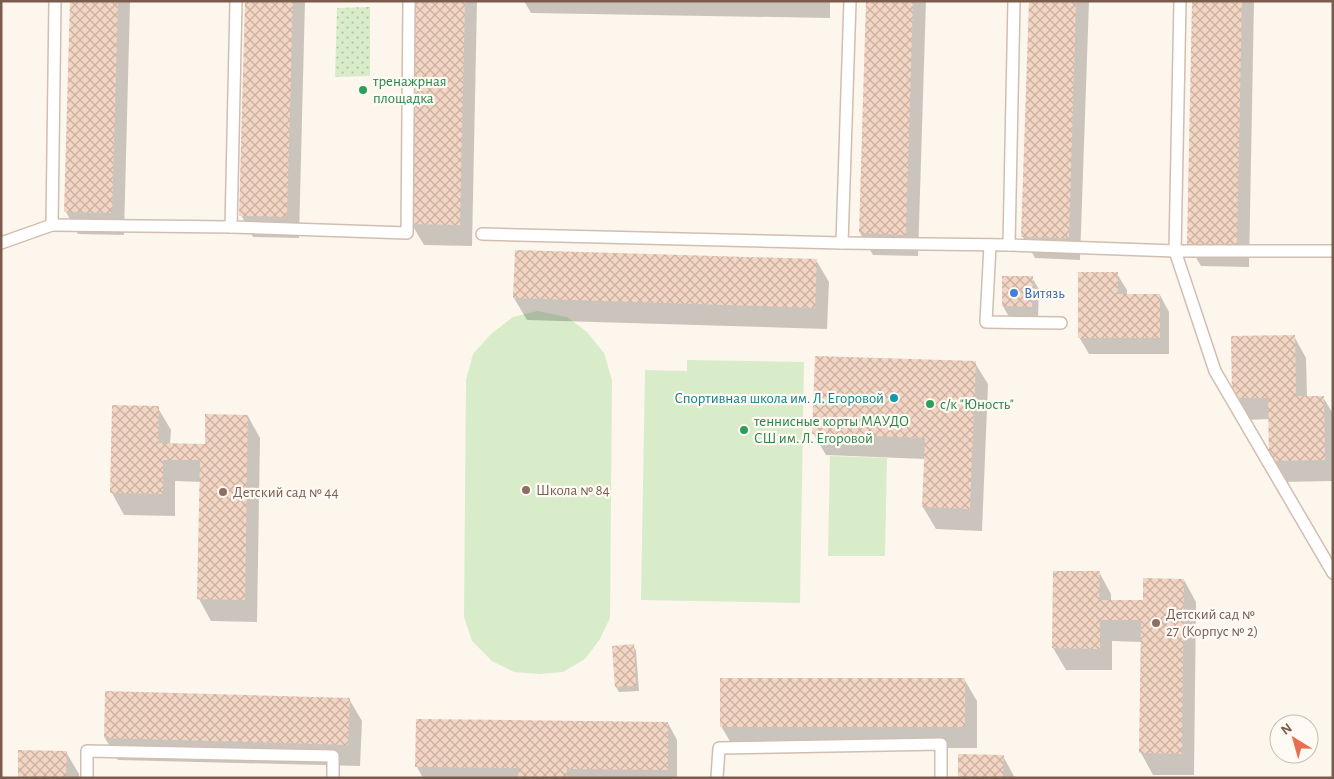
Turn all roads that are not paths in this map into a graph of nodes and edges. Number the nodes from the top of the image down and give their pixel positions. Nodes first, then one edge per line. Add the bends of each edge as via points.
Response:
1 (54, 1) edge
2 (236, 1) edge
3 (409, 1) edge
4 (850, 1) edge
5 (1014, 1) edge
6 (1180, 1) edge
7 (52, 225) junction
8 (231, 227) junction
9 (482, 234) dead end
10 (1, 243) edge
11 (842, 243) junction
12 (990, 245) junction
13 (1009, 245) junction
14 (1175, 251) junction
15 (1333, 251) edge
16 (1061, 323) dead end
17 (1333, 572) edge
18 (87, 778) edge
19 (333, 778) edge
20 (717, 778) edge
21 (942, 778) edge

1 - 7 lane
2 - 8 lane
3 - 8 lane via 406,233
4 - 11 lane
5 - 13 lane
6 - 14 lane
7 - 8 lane
7 - 10 lane
9 - 11 lane
11 - 12 lane
12 - 13 lane
12 - 16 lane via 986,322
13 - 14 lane
14 - 15 lane
14 - 17 lane via 1214,371
18 - 19 lane via 87,751 333,756
20 - 21 lane via 719,748 942,744

